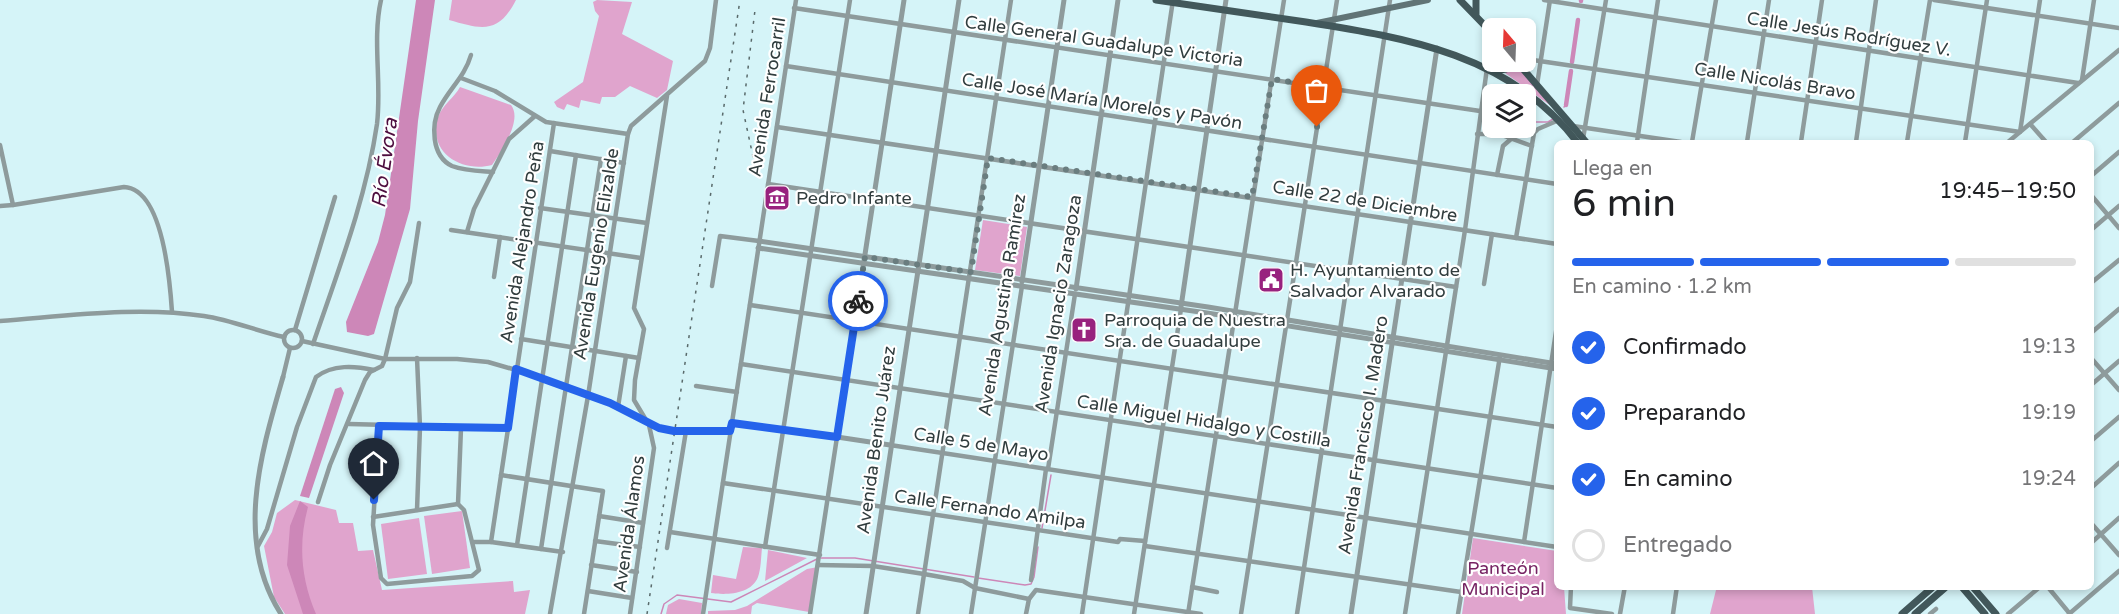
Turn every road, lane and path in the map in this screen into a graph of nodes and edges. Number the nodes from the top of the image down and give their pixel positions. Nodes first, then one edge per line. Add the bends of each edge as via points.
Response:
1 (381, 0) edge
2 (716, 0) edge
3 (796, 0) edge
4 (850, 0) edge
5 (904, 0) edge
6 (959, 0) edge
7 (1011, 0) edge
8 (1065, 0) edge
9 (1118, 0) edge
10 (1156, 0) edge
11 (1226, 0) edge
12 (1284, 0) edge
13 (1337, 0) edge
14 (1390, 0) edge
15 (1428, 0) edge
16 (1460, 0) edge
17 (1476, 0) edge
18 (1548, 0) edge
19 (1606, 0) edge
20 (1658, 0) edge
21 (1716, 0) edge
22 (1769, 0) edge
23 (1822, 0) edge
24 (1876, 0) edge
25 (1932, 0) edge
26 (1987, 0) edge
27 (2040, 0) edge
28 (2094, 0) edge
29 (1173, 1) edge
30 (794, 8) junction
31 (1389, 8) junction
32 (1986, 8) junction
33 (1225, 10) junction
34 (1604, 10) junction
35 (1476, 14) junction
36 (848, 16) junction
37 (2038, 16) junction
38 (1656, 18) junction
39 (1281, 19) junction
40 (1482, 21) edge
41 (1333, 22) junction
42 (900, 24) junction
43 (2091, 24) junction
44 (1712, 27) junction
45 (2119, 28) edge
46 (954, 32) junction
47 (1384, 34) junction
48 (1763, 35) junction
49 (1006, 40) junction
50 (1816, 43) junction
51 (1057, 48) junction
52 (1437, 48) junction
53 (2119, 50) edge
54 (1869, 51) junction
55 (1110, 54) junction
56 (471, 55) dead end
57 (1921, 59) junction
58 (1536, 60) edge
59 (1541, 61) junction
60 (1164, 62) junction
61 (786, 66) junction
62 (1482, 66) edge
63 (1977, 68) junction
64 (1595, 69) junction
65 (1216, 70) junction
66 (1490, 72) edge
67 (1494, 72) edge
68 (1526, 72) edge
69 (2029, 74) junction
70 (839, 75) junction
71 (1647, 77) junction
72 (461, 78) junction
73 (1272, 79) junction
74 (891, 82) junction
75 (2080, 82) junction
76 (1537, 85) junction
77 (1702, 85) junction
78 (1323, 87) junction
79 (945, 91) junction
80 (1754, 93) junction
81 (668, 94) junction
82 (1375, 94) junction
83 (997, 99) junction
84 (1807, 102) junction
85 (1428, 103) junction
86 (2119, 103) edge
87 (1048, 106) junction
88 (1860, 110) junction
89 (1480, 111) junction
90 (1101, 115) junction
91 (536, 116) junction
92 (1911, 118) junction
93 (1558, 119) junction
94 (554, 123) junction
95 (1155, 123) junction
96 (2031, 125) junction
97 (1573, 126) junction
98 (1968, 126) junction
99 (777, 127) junction
100 (1586, 128) junction
101 (1207, 131) junction
102 (2020, 132) junction
103 (1536, 133) edge
104 (628, 134) junction
105 (1477, 134) junction
106 (830, 135) junction
107 (1638, 136) junction
108 (1533, 138) joint
109 (1263, 139) junction
110 (1512, 140) junction
111 (1580, 140) edge
112 (1581, 140) edge
113 (1583, 140) edge
114 (1637, 140) edge
115 (1667, 140) edge
116 (1692, 140) edge
117 (1747, 140) edge
118 (1801, 140) edge
119 (1856, 140) edge
120 (1908, 140) edge
121 (1965, 140) edge
122 (2010, 140) edge
123 (2044, 140) edge
124 (2075, 140) edge
125 (882, 142) junction
126 (0, 145) edge
127 (1532, 146) junction
128 (1314, 147) junction
129 (935, 150) junction
130 (550, 151) junction
131 (2119, 152) edge
132 (576, 155) junction
133 (1366, 155) junction
134 (988, 158) junction
135 (601, 159) junction
136 (624, 163) junction
137 (1419, 163) junction
138 (1039, 166) junction
139 (1471, 171) junction
140 (493, 172) junction
141 (2094, 173) edge
142 (1092, 174) junction
143 (1497, 175) junction
144 (1525, 180) junction
145 (1146, 182) junction
146 (768, 184) junction
147 (1554, 184) edge
148 (1198, 190) junction
149 (820, 192) junction
150 (335, 197) dead end
151 (1252, 197) junction
152 (2094, 199) edge
153 (874, 200) junction
154 (13, 205) junction
155 (1305, 205) junction
156 (0, 206) edge
157 (2119, 206) edge
158 (540, 208) junction
159 (927, 208) junction
160 (568, 212) junction
161 (1357, 213) junction
162 (592, 215) junction
163 (979, 216) junction
164 (2108, 216) junction
165 (615, 219) junction
166 (1411, 222) junction
167 (419, 223) dead end
168 (647, 223) junction
169 (1030, 224) junction
170 (2094, 228) edge
171 (2119, 228) edge
172 (451, 230) dead end
173 (1465, 230) junction
174 (467, 232) junction
175 (1084, 232) junction
176 (1492, 234) junction
177 (500, 237) junction
178 (1516, 238) junction
179 (1137, 240) junction
180 (535, 242) junction
181 (759, 244) junction
182 (1554, 244) edge
183 (562, 246) junction
184 (1190, 247) junction
185 (587, 250) junction
186 (811, 252) junction
187 (610, 254) junction
188 (1243, 255) junction
189 (641, 258) junction
190 (864, 260) junction
191 (2119, 260) edge
192 (1296, 263) junction
193 (917, 268) junction
194 (1348, 271) junction
195 (970, 275) junction
196 (494, 277) dead end
197 (1402, 279) junction
198 (2094, 281) edge
199 (1022, 283) junction
200 (1484, 284) dead end
201 (712, 286) dead end
202 (1456, 287) junction
203 (1075, 291) junction
204 (1128, 299) junction
205 (750, 305) junction
206 (1181, 306) junction
207 (2119, 309) edge
208 (172, 312) junction
209 (802, 313) junction
210 (1234, 314) junction
211 (0, 321) edge
212 (855, 321) junction
213 (1286, 322) junction
214 (908, 329) junction
215 (295, 330) junction
216 (2094, 330) edge
217 (1339, 331) junction
218 (284, 337) junction
219 (961, 337) junction
220 (521, 339) junction
221 (1393, 340) junction
222 (302, 341) junction
223 (314, 344) junction
224 (548, 344) junction
225 (1012, 344) junction
226 (290, 348) junction
227 (572, 348) junction
228 (1446, 348) junction
229 (595, 351) junction
230 (1066, 352) junction
231 (626, 356) junction
232 (417, 358) junction
233 (639, 358) junction
234 (1499, 358) junction
235 (385, 359) junction
236 (1119, 360) junction
237 (2094, 361) edge
238 (2119, 361) edge
239 (741, 364) junction
240 (1554, 366) edge
241 (1171, 368) junction
242 (516, 369) junction
243 (375, 370) junction
244 (792, 372) junction
245 (2104, 373) junction
246 (1225, 376) junction
247 (283, 377) joint
248 (542, 378) junction
249 (846, 380) junction
250 (2094, 382) edge
251 (1277, 385) junction
252 (696, 386) dead end
253 (566, 387) junction
254 (899, 388) junction
255 (2119, 390) edge
256 (736, 393) junction
257 (1330, 393) junction
258 (588, 396) junction
259 (952, 396) junction
260 (1383, 401) junction
261 (1002, 404) junction
262 (618, 407) junction
263 (1437, 410) junction
264 (1057, 412) junction
265 (2119, 417) edge
266 (1489, 418) junction
267 (1110, 420) junction
268 (646, 421) junction
269 (732, 423) junction
270 (349, 424) junction
271 (1542, 425) junction
272 (379, 426) junction
273 (420, 426) junction
274 (1554, 427) edge
275 (461, 428) junction
276 (508, 428) junction
277 (659, 428) junction
278 (1162, 428) junction
279 (783, 429) junction
280 (686, 431) junction
281 (730, 431) junction
282 (1215, 436) junction
283 (837, 437) junction
284 (654, 438) junction
285 (2094, 438) edge
286 (1268, 444) junction
287 (890, 445) junction
288 (1321, 452) junction
289 (943, 453) junction
290 (1374, 460) junction
291 (994, 461) junction
292 (2119, 463) edge
293 (1427, 468) junction
294 (1047, 469) junction
295 (501, 475) junction
296 (1480, 476) junction
297 (1102, 478) junction
298 (527, 479) junction
299 (550, 482) junction
300 (723, 483) junction
301 (1533, 484) junction
302 (2094, 485) edge
303 (573, 486) junction
304 (1154, 486) junction
305 (1554, 488) edge
306 (774, 491) junction
307 (1207, 494) junction
308 (828, 499) junction
309 (318, 502) dead end
310 (1258, 502) junction
311 (458, 504) junction
312 (881, 507) junction
313 (417, 510) junction
314 (1312, 510) junction
315 (934, 514) junction
316 (599, 516) junction
317 (373, 518) junction
318 (1366, 518) junction
319 (2119, 518) edge
320 (985, 522) junction
321 (643, 523) junction
322 (1418, 526) junction
323 (2094, 526) edge
324 (1037, 530) junction
325 (670, 532) junction
326 (1471, 534) junction
327 (2101, 534) junction
328 (1093, 538) junction
329 (714, 540) junction
330 (2094, 540) edge
331 (595, 541) junction
332 (474, 542) junction
333 (491, 542) junction
334 (1524, 542) junction
335 (1145, 544) junction
336 (517, 545) junction
337 (258, 546) junction
338 (640, 547) junction
339 (1554, 547) edge
340 (667, 548) dead end
341 (765, 548) junction
342 (541, 549) junction
343 (563, 552) junction
344 (1198, 554) junction
345 (820, 555) junction
346 (2119, 555) edge
347 (1249, 561) junction
348 (591, 565) junction
349 (818, 565) junction
350 (873, 565) junction
351 (1304, 569) junction
352 (2119, 571) edge
353 (636, 572) junction
354 (924, 574) junction
355 (1357, 577) junction
356 (1031, 580) dead end
357 (1409, 584) junction
358 (975, 586) junction
359 (1192, 587) junction
360 (1571, 590) edge
361 (1623, 590) edge
362 (1676, 590) edge
363 (1929, 590) edge
364 (1942, 590) edge
365 (1964, 590) edge
366 (1975, 590) edge
367 (2036, 590) edge
368 (2050, 590) edge
369 (588, 591) junction
370 (1217, 592) dead end
371 (1461, 592) junction
372 (1085, 597) junction
373 (632, 598) junction
374 (1029, 599) junction
375 (1136, 604) junction
376 (1936, 609) dead end
377 (1188, 613) edge
378 (281, 614) edge
379 (550, 614) edge
380 (584, 614) edge
381 (630, 614) edge
382 (703, 614) edge
383 (810, 614) edge
384 (866, 614) edge
385 (918, 614) edge
386 (971, 614) edge
387 (1026, 614) edge
388 (1082, 614) edge
389 (1134, 614) edge
390 (1201, 614) edge
391 (1241, 614) edge
392 (1297, 614) edge
393 (1352, 614) edge
394 (1405, 614) edge
395 (1458, 614) edge
396 (1612, 614) edge
397 (1620, 614) edge
398 (1673, 614) edge
399 (1902, 614) edge
400 (1915, 614) edge
401 (1930, 614) edge
402 (1985, 614) edge
403 (1996, 614) edge
404 (2008, 614) edge
405 (2070, 614) edge

1 - 223 street via 378,108 371,155 358,210
2 - 81 street, Avenida Eugenio Elizalde via 705,61
3 - 30 street, Avenida Ferrocarril
4 - 36 street
5 - 42 street
6 - 46 street, Avenida Benito Juárez
7 - 49 street
8 - 51 street, Avenida Agustina Ramírez
9 - 55 street, Avenida Ignacio Zaragoza
10 - 29 main road
11 - 33 street
12 - 39 street
13 - 41 street
14 - 31 street
15 - 31 main road
16 - 35 main road
17 - 35 main road
18 - 34 street, Calle Jesús Rodríguez V.
18 - 59 street
19 - 34 street
20 - 38 street
21 - 44 street
22 - 48 street
23 - 50 street
24 - 54 street
25 - 32 street
25 - 57 street
26 - 32 street
27 - 37 street
28 - 43 street
29 - 33 main road
29 - 60 street
30 - 36 street, Calle General Guadalupe Victoria
30 - 61 street, Avenida Ferrocarril
31 - 41 main road
31 - 47 street
32 - 37 street
32 - 63 street
33 - 39 main road
33 - 65 street
34 - 38 street, Calle Jesús Rodríguez V.
34 - 64 street
35 - 40 main road
36 - 42 street, Calle General Guadalupe Victoria
36 - 70 street
37 - 43 street
37 - 69 street
38 - 44 street, Calle Jesús Rodríguez V.
38 - 71 street
39 - 41 main road via 1314,24
39 - 73 street
41 - 47 main road
41 - 78 street
42 - 46 street, Calle General Guadalupe Victoria
42 - 74 street
43 - 45 street
43 - 75 street
44 - 48 street, Calle Jesús Rodríguez V.
44 - 77 street
46 - 49 street, Calle General Guadalupe Victoria
46 - 79 street, Avenida Benito Juárez
47 - 52 main road
47 - 82 street
48 - 50 street, Calle Jesús Rodríguez V.
48 - 80 street
49 - 51 street, Calle General Guadalupe Victoria
49 - 83 street
50 - 54 street, Calle Jesús Rodríguez V.
50 - 84 street
51 - 55 street, Calle General Guadalupe Victoria
51 - 87 street, Avenida Agustina Ramírez
52 - 62 main road
52 - 85 street, Avenida Francisco I. Madero
53 - 75 street
54 - 57 street, Calle Jesús Rodríguez V.
54 - 88 street
55 - 60 street, Calle General Guadalupe Victoria
55 - 90 street, Avenida Ignacio Zaragoza
56 - 72 street
57 - 63 street, Calle Jesús Rodríguez V.
57 - 92 street
58 - 59 street, Calle Nicolás Bravo
59 - 64 street, Calle Nicolás Bravo
59 - 76 street
60 - 65 street, Calle General Guadalupe Victoria
60 - 95 street
61 - 70 street, Calle José María Morelos y Pavón
61 - 99 street, Avenida Ferrocarril
63 - 69 street, Calle Jesús Rodríguez V.
63 - 98 street
64 - 71 street, Calle Nicolás Bravo
64 - 100 street
65 - 73 street, Calle General Guadalupe Victoria
65 - 101 street
66 - 89 street
67 - 93 main road
68 - 76 main road
69 - 75 street, Calle Jesús Rodríguez V.
69 - 102 street
70 - 74 street, Calle José María Morelos y Pavón
70 - 106 street
71 - 77 street, Calle Nicolás Bravo
71 - 107 street
72 - 91 street via 495,91
72 - 140 street via 436,116 436,146 452,166
73 - 78 street, Calle General Guadalupe Victoria
73 - 109 street
74 - 79 street, Calle José María Morelos y Pavón
74 - 125 street
75 - 96 street
76 - 97 main road
77 - 80 street, Calle Nicolás Bravo
77 - 116 street
78 - 82 street, Calle General Guadalupe Victoria
78 - 128 street
79 - 83 street, Calle José María Morelos y Pavón
79 - 129 street, Avenida Benito Juárez
80 - 84 street, Calle Nicolás Bravo
80 - 117 street
81 - 104 street, Avenida Eugenio Elizalde via 630,127
81 - 168 street, Avenida Álamos
82 - 85 street, Calle General Guadalupe Victoria
82 - 133 street
83 - 87 street, Calle José María Morelos y Pavón
83 - 134 street
84 - 88 street, Calle Nicolás Bravo
84 - 118 street
85 - 89 street, Calle General Guadalupe Victoria
85 - 137 street, Avenida Francisco I. Madero
86 - 124 street
87 - 90 street, Calle José María Morelos y Pavón
87 - 138 street, Avenida Agustina Ramírez
88 - 92 street, Calle Nicolás Bravo
88 - 119 street
89 - 105 street
90 - 95 street, Calle José María Morelos y Pavón
90 - 142 street, Avenida Ignacio Zaragoza
91 - 94 street
91 - 140 street via 512,135
92 - 98 street, Calle Nicolás Bravo
92 - 120 street
93 - 103 street
93 - 111 main road
94 - 104 street
94 - 130 street, Avenida Alejandro Peña
95 - 101 street, Calle José María Morelos y Pavón
95 - 145 street
96 - 102 street
96 - 123 street
97 - 100 street
97 - 112 main road
98 - 102 street, Calle Nicolás Bravo
98 - 121 street
99 - 106 street, Calle 22 de Diciembre
99 - 146 street, Avenida Ferrocarril
100 - 107 street
100 - 113 street
101 - 109 street, Calle José María Morelos y Pavón
101 - 148 street
102 - 122 street
104 - 136 street, Avenida Eugenio Elizalde
105 - 110 street via 1499,134
105 - 139 street
106 - 125 street, Calle 22 de Diciembre
106 - 149 street
107 - 114 street
107 - 115 street
108 - 110 street
108 - 127 street
109 - 128 street, Calle José María Morelos y Pavón
109 - 151 street
110 - 127 street
110 - 143 street via 1503,146
125 - 129 street, Calle 22 de Diciembre
125 - 153 street
126 - 154 street
127 - 144 street
128 - 133 street, Calle José María Morelos y Pavón
128 - 155 street
129 - 134 street, Calle 22 de Diciembre
129 - 159 street, Avenida Benito Juárez
130 - 132 street
130 - 158 street, Avenida Alejandro Peña
131 - 141 street
132 - 135 street
132 - 160 street
133 - 137 street, Calle José María Morelos y Pavón
133 - 161 street
134 - 138 street, Calle 22 de Diciembre
134 - 163 street
135 - 136 street
135 - 162 street
136 - 165 street, Avenida Eugenio Elizalde
137 - 139 street, Calle José María Morelos y Pavón
137 - 166 street, Avenida Francisco I. Madero
138 - 142 street, Calle 22 de Diciembre
138 - 169 street, Avenida Agustina Ramírez
139 - 143 street, Calle José María Morelos y Pavón
139 - 173 street
140 - 174 street
142 - 145 street, Calle 22 de Diciembre
142 - 175 street, Avenida Ignacio Zaragoza
143 - 144 street, Calle José María Morelos y Pavón
144 - 147 street, Calle José María Morelos y Pavón
144 - 178 street
145 - 148 street, Calle 22 de Diciembre
145 - 179 street
146 - 149 street
146 - 181 street, Avenida Ferrocarril
148 - 151 street, Calle 22 de Diciembre
148 - 184 street
149 - 153 street
149 - 186 street
150 - 215 street
151 - 155 street, Calle 22 de Diciembre
151 - 188 street
152 - 164 street
153 - 159 street
153 - 190 street
154 - 156 street
154 - 208 street via 124,187 137,189 152,209 159,230
155 - 161 street, Calle 22 de Diciembre
155 - 192 street
157 - 164 street
158 - 160 street
158 - 180 street, Avenida Alejandro Peña
159 - 163 street
159 - 193 street, Avenida Benito Juárez
160 - 162 street
160 - 183 street
161 - 166 street, Calle 22 de Diciembre
161 - 194 street
162 - 165 street
162 - 185 street
163 - 169 street
163 - 195 street
164 - 170 street
164 - 171 street
165 - 168 street
165 - 187 street, Avenida Eugenio Elizalde
166 - 173 street, Calle 22 de Diciembre
166 - 197 street, Avenida Francisco I. Madero
167 - 235 street via 410,282 397,308
168 - 189 street, Avenida Álamos
169 - 175 street
169 - 199 street, Avenida Agustina Ramírez
172 - 174 street
173 - 176 street, Calle 22 de Diciembre
173 - 202 street
174 - 177 street
175 - 179 street
175 - 203 street, Avenida Ignacio Zaragoza
176 - 178 street, Calle 22 de Diciembre
176 - 200 street
177 - 180 street
177 - 196 street
178 - 182 street, Calle 22 de Diciembre
179 - 184 street
179 - 204 street
180 - 183 street
180 - 220 street, Avenida Alejandro Peña
181 - 186 street
181 - 201 street via 721,236
181 - 205 street, Avenida Ferrocarril
183 - 185 street
183 - 224 street
184 - 188 street
184 - 206 street
185 - 187 street
185 - 227 street
186 - 190 street
186 - 209 street
187 - 189 street
187 - 229 street, Avenida Eugenio Elizalde
188 - 192 street
188 - 210 street
189 - 233 street, Avenida Álamos via 634,308 644,330
190 - 193 street
190 - 212 street
191 - 198 street
192 - 194 street
192 - 213 street
193 - 195 street
193 - 214 street, Avenida Benito Juárez
194 - 197 street
194 - 217 street
195 - 199 street
195 - 219 street
197 - 202 street
197 - 221 street, Avenida Francisco I. Madero
199 - 203 street
199 - 225 street, Avenida Agustina Ramírez
202 - 228 street
203 - 204 street
203 - 230 street, Avenida Ignacio Zaragoza
204 - 206 street
204 - 236 street
205 - 209 street
205 - 239 street, Avenida Ferrocarril
206 - 210 street
206 - 241 street
207 - 216 street
208 - 211 street
208 - 218 street via 219,318
209 - 212 street
209 - 244 street
210 - 213 street
210 - 246 street
212 - 214 street
212 - 249 street
213 - 217 street
213 - 251 street
214 - 219 street
214 - 254 street, Avenida Benito Juárez
215 - 218 street
215 - 222 street
217 - 221 street
217 - 257 street
218 - 226 street
219 - 225 street
219 - 259 street
220 - 224 street
220 - 242 street, Avenida Alejandro Peña
221 - 228 street
221 - 260 street, Avenida Francisco I. Madero
222 - 223 street
222 - 226 street
223 - 235 street
224 - 227 street
224 - 248 street
225 - 230 street
225 - 261 street, Avenida Agustina Ramírez
226 - 247 street
227 - 229 street
227 - 253 street
228 - 234 street
228 - 263 street
229 - 231 street
229 - 258 street, Avenida Eugenio Elizalde
230 - 236 street
230 - 264 street, Avenida Ignacio Zaragoza
231 - 233 street
231 - 262 street
232 - 235 street
232 - 242 street via 476,360
232 - 273 street
233 - 268 street, Avenida Álamos via 633,392
234 - 240 street
234 - 266 street
235 - 243 street
236 - 241 street
236 - 267 street
237 - 245 street
238 - 245 street
239 - 244 street, Calle Miguel Hidalgo y Costilla
239 - 256 street, Avenida Ferrocarril
240 - 271 street
241 - 246 street
241 - 278 street
242 - 248 street
242 - 276 street, Avenida Alejandro Peña
243 - 270 street via 365,380
243 - 337 street via 355,366 322,372 316,377
244 - 249 street, Calle Miguel Hidalgo y Costilla
244 - 279 street
245 - 250 street
245 - 255 street
246 - 251 street
246 - 282 street
247 - 337 street via 258,469
248 - 253 street
248 - 298 street
249 - 254 street, Calle Miguel Hidalgo y Costilla
249 - 283 street
251 - 257 street
251 - 286 street
252 - 256 street
253 - 258 street
253 - 299 street
254 - 259 street, Calle Miguel Hidalgo y Costilla
254 - 287 street, Avenida Benito Juárez
256 - 269 street, Avenida Ferrocarril
257 - 260 street
257 - 288 street
258 - 262 street
258 - 303 street, Avenida Eugenio Elizalde
259 - 261 street, Calle Miguel Hidalgo y Costilla
259 - 289 street
260 - 263 street
260 - 290 street, Avenida Francisco I. Madero
261 - 264 street, Calle Miguel Hidalgo y Costilla
261 - 291 street, Avenida Agustina Ramírez
262 - 268 street
263 - 266 street
263 - 293 street
264 - 267 street, Calle Miguel Hidalgo y Costilla
264 - 294 street, Avenida Ignacio Zaragoza
265 - 285 street
266 - 271 street
266 - 296 street
267 - 278 street, Calle Miguel Hidalgo y Costilla
267 - 297 street
268 - 277 street
268 - 284 street, Avenida Álamos
269 - 279 street, Calle 5 de Mayo
269 - 281 street, Avenida Ferrocarril
270 - 272 street
270 - 309 street
271 - 274 street
271 - 301 street
272 - 273 street
272 - 317 street
273 - 275 street
273 - 313 street
275 - 276 street
275 - 311 street
276 - 295 street, Avenida Alejandro Peña
277 - 280 street
277 - 284 street, Avenida Álamos
278 - 282 street, Calle Miguel Hidalgo y Costilla
278 - 304 street
279 - 283 street, Calle 5 de Mayo
279 - 306 street
280 - 281 street
280 - 325 street
281 - 300 street, Avenida Ferrocarril
282 - 286 street, Calle Miguel Hidalgo y Costilla
282 - 307 street
283 - 287 street, Calle 5 de Mayo
283 - 308 street
284 - 321 street, Avenida Álamos
286 - 288 street, Calle Miguel Hidalgo y Costilla
286 - 310 street
287 - 289 street, Calle 5 de Mayo
287 - 312 street, Avenida Benito Juárez
288 - 290 street, Calle Miguel Hidalgo y Costilla
288 - 314 street
289 - 291 street, Calle 5 de Mayo
289 - 315 street
290 - 293 street, Calle Miguel Hidalgo y Costilla
290 - 318 street, Avenida Francisco I. Madero
291 - 294 street, Calle 5 de Mayo
291 - 320 street, Avenida Agustina Ramírez
292 - 302 street
293 - 296 street, Calle Miguel Hidalgo y Costilla
293 - 322 street
294 - 297 street, Calle 5 de Mayo
294 - 324 street, Avenida Ignacio Zaragoza
295 - 298 street
295 - 333 street, Avenida Alejandro Peña
296 - 301 street, Calle Miguel Hidalgo y Costilla
296 - 326 street
297 - 304 street, Calle 5 de Mayo
297 - 328 street
298 - 299 street
298 - 336 street
299 - 303 street
299 - 342 street
300 - 306 street, Calle Fernando Amilpa
300 - 329 street, Avenida Ferrocarril
301 - 305 street, Calle Miguel Hidalgo y Costilla
301 - 334 street
303 - 316 street via 603,491
303 - 343 street, Avenida Eugenio Elizalde
304 - 307 street, Calle 5 de Mayo
304 - 335 street
306 - 308 street, Calle Fernando Amilpa
306 - 341 street
307 - 310 street, Calle 5 de Mayo
307 - 344 street
308 - 312 street, Calle Fernando Amilpa
308 - 345 street
310 - 314 street, Calle 5 de Mayo
310 - 347 street
311 - 313 street
311 - 332 street via 464,510
312 - 315 street, Calle Fernando Amilpa
312 - 350 street, Avenida Benito Juárez
313 - 317 street
314 - 318 street, Calle 5 de Mayo
314 - 351 street
315 - 320 street, Calle Fernando Amilpa
315 - 354 street
316 - 321 street
316 - 331 street
317 - 332 street via 381,578 387,584 472,576 479,570
318 - 322 street, Calle 5 de Mayo
318 - 355 street, Avenida Francisco I. Madero
319 - 327 street
320 - 324 street, Calle Fernando Amilpa
320 - 358 street, Avenida Agustina Ramírez
321 - 338 street, Avenida Álamos
322 - 326 street
322 - 357 street
323 - 327 street
324 - 328 street, Calle Fernando Amilpa
324 - 356 street, Avenida Ignacio Zaragoza
325 - 329 street
325 - 340 street
326 - 334 street
326 - 371 street
327 - 330 street
327 - 346 street
328 - 335 street, Calle Fernando Amilpa
328 - 372 street
329 - 341 street
329 - 382 street, Avenida Ferrocarril
331 - 338 street
331 - 348 street
332 - 333 street
333 - 336 street
334 - 339 street
335 - 344 street, Calle Fernando Amilpa
335 - 375 street
336 - 342 street
337 - 378 street via 264,578
338 - 353 street, Avenida Álamos
341 - 345 street
342 - 343 street
343 - 379 street, Avenida Eugenio Elizalde
344 - 347 street, Calle Fernando Amilpa
344 - 359 street
345 - 349 street
347 - 351 street, Calle Fernando Amilpa
347 - 391 street
348 - 353 street
348 - 369 street
349 - 350 street
349 - 383 street
350 - 354 street
350 - 384 street, Avenida Benito Juárez
351 - 355 street, Calle Fernando Amilpa
351 - 392 street
352 - 405 street
353 - 373 street, Avenida Álamos
354 - 358 street
354 - 385 street
355 - 357 street, Calle Fernando Amilpa
355 - 393 street, Avenida Francisco I. Madero
357 - 371 street, Calle Fernando Amilpa
357 - 394 street
358 - 374 street
358 - 386 street, Avenida Agustina Ramírez
359 - 370 street
359 - 377 street
360 - 396 street via 1571,608
361 - 397 street
362 - 398 street
363 - 399 main road
364 - 400 main road
365 - 402 main road
366 - 403 main road
367 - 404 street
368 - 405 street
369 - 373 street
369 - 380 street
371 - 395 street
372 - 374 street via 1036,590
372 - 375 street
372 - 388 street
373 - 381 street, Avenida Álamos
374 - 387 street
375 - 377 street
375 - 389 street
376 - 401 street
377 - 390 street

